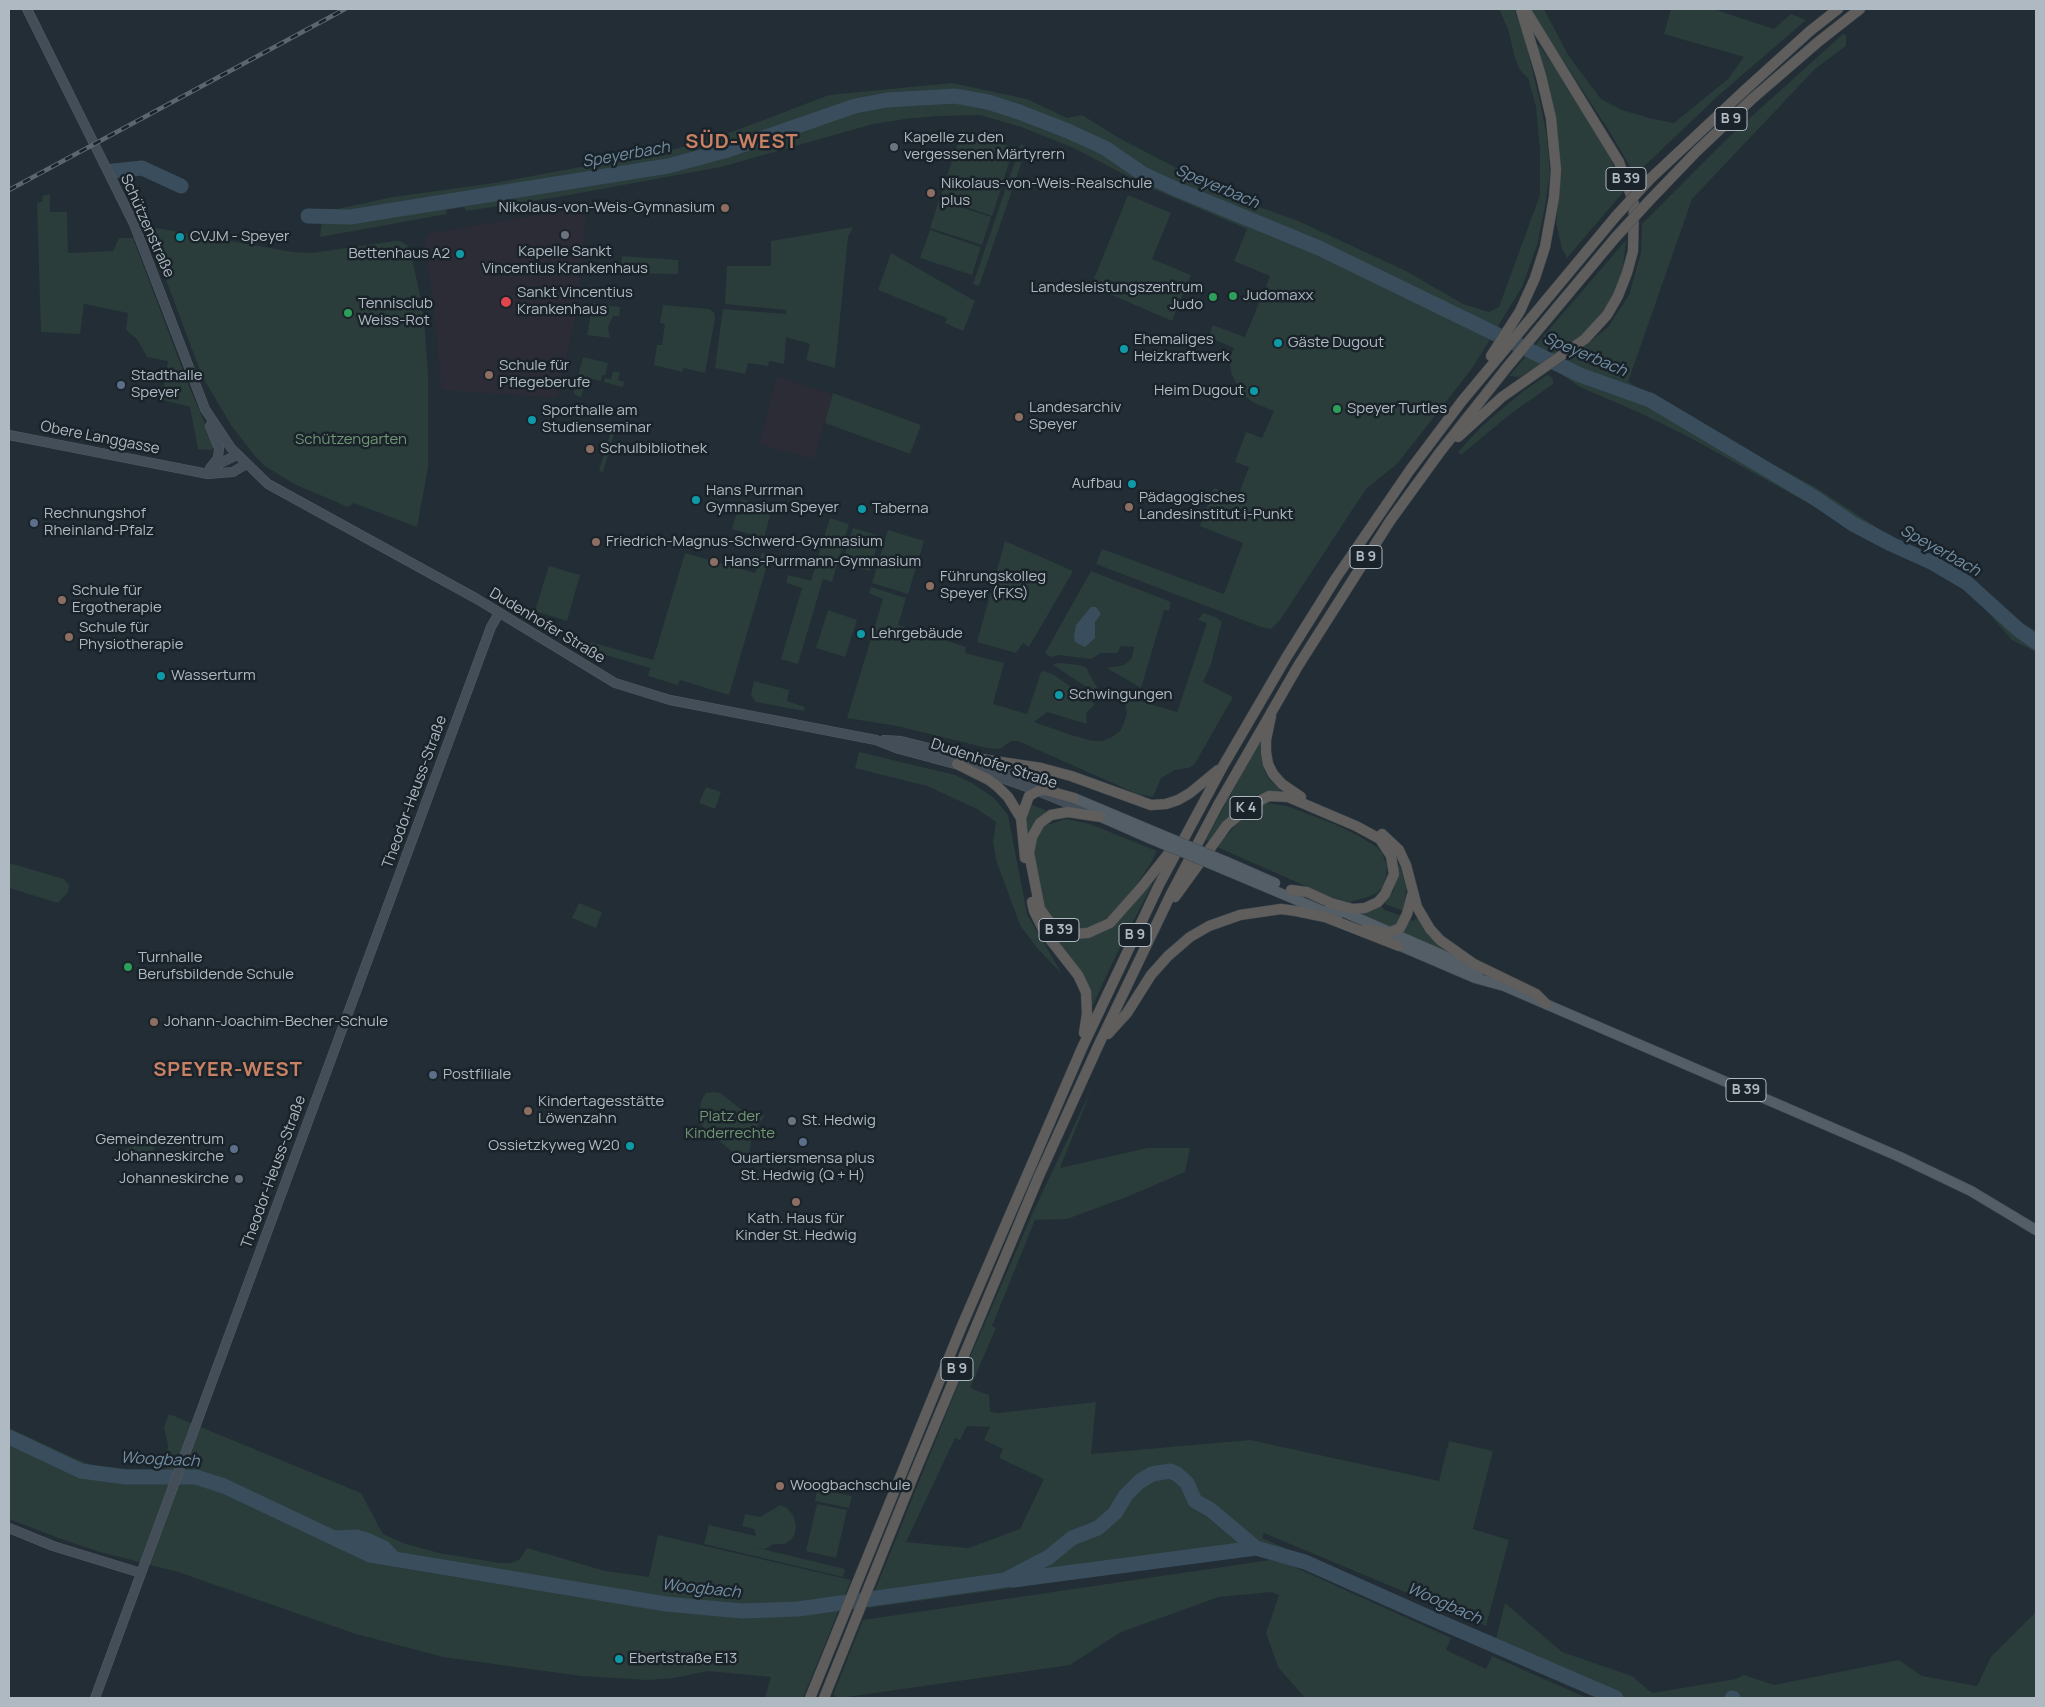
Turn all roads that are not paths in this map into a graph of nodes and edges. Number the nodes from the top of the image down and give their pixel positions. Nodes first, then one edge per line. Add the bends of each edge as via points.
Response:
1 (27, 9) edge
2 (1520, 9) edge
3 (1525, 9) edge
4 (1838, 9) edge
5 (1860, 9) edge
6 (1518, 324) junction
7 (205, 409) junction
8 (9, 435) edge
9 (1440, 452) junction
10 (237, 455) junction
11 (246, 464) junction
12 (185, 468) junction
13 (210, 468) junction
14 (499, 613) junction
15 (1272, 709) junction
16 (959, 760) junction
17 (1223, 766) junction
18 (1038, 791) junction
19 (1074, 798) junction
20 (1101, 817) junction
21 (1020, 818) junction
22 (1192, 824) junction
23 (1153, 835) junction
24 (1225, 866) junction
25 (1291, 890) junction
26 (1412, 894) junction
27 (1156, 924) junction
28 (1362, 928) junction
29 (1393, 933) junction
30 (1398, 946) junction
31 (1478, 972) junction
32 (1546, 1004) joint
33 (1099, 1044) junction
34 (1082, 1048) junction
35 (2036, 1228) edge
36 (9, 1528) edge
37 (140, 1573) junction
38 (95, 1698) edge
39 (810, 1698) edge
40 (824, 1698) edge

1 - 7 main road, Schützenstraße via 134,224
2 - 6 highway via 1551,118 1556,170 1552,218 1545,247
3 - 9 highway, B 39 via 1619,162 1634,204 1633,251 1618,296 1607,315 1585,340 1502,397
4 - 6 highway, B 9, bridge via 1650,179
5 - 9 highway, B 9, bridge via 1752,99 1649,201 1534,334
6 - 17 highway, B 9 via 1410,470 1346,564
7 - 10 main road, Schützenstraße
7 - 13 main road via 219,448 218,458
8 - 12 main road, Obere Langgasse
9 - 15 highway, B 9 via 1347,586
10 - 11 main road, Dudenhofer Straße
10 - 13 main road, Obere Langgasse
11 - 12 main road, Obere Langgasse via 233,472 219,474
11 - 14 main road, Dudenhofer Straße via 283,493
12 - 13 main road, Obere Langgasse
14 - 16 main road, Dudenhofer Straße via 615,683 670,700 876,740 899,749
14 - 37 main road, Theodor-Heuss-Straße via 480,656
15 - 26 highway, B 39 via 1266,752 1273,774 1295,794 1366,824 1385,836 1399,850 1406,865
15 - 27 highway, B 9
16 - 17 highway via 1041,768 1151,805 1178,800
16 - 18 main road, Dudenhofer Straße
16 - 19 main road, Dudenhofer Straße via 1013,774
16 - 21 highway, B 9 via 998,786
17 - 22 highway, B 9
18 - 19 highway
18 - 20 main road, Dudenhofer Straße
18 - 21 highway via 1029,796
19 - 23 main road, B 39
20 - 22 highway, B 39 via 1068,812 1051,815 1040,823 1032,837 1029,854 1040,909 1054,928 1071,934 1088,933 1110,922
20 - 23 main road, B 39
21 - 34 highway, B 9 via 1034,911 1045,933 1078,975 1086,992 1087,1014
22 - 34 highway, B 9
23 - 24 main road, B 39, bridge
24 - 25 main road, B 39
24 - 28 main road, B 39
25 - 27 highway, K 4 via 1307,892 1353,909 1365,908 1378,902 1385,894 1394,874 1391,856 1380,840 1356,826 1288,797 1269,796 1251,805 1227,825
25 - 29 main road, B 39
26 - 29 highway, B 39 via 1405,922
26 - 31 highway, B 39 via 1421,915 1440,940
27 - 33 highway, B 9
28 - 29 highway, B 39
28 - 30 main road, B 39
29 - 31 main road, B 39
30 - 31 main road, B 39
30 - 33 highway, B 39 via 1324,917 1281,909 1240,916 1209,926 1168,956 1151,975 1127,1013
31 - 32 highway, B 39 via 1536,994
32 - 35 main road, B 39 via 1900,1157
33 - 40 highway, B 9 via 1007,1250
34 - 39 highway, B 9 via 995,1246
36 - 37 main road via 53,1546
37 - 38 main road, Theodor-Heuss-Straße

